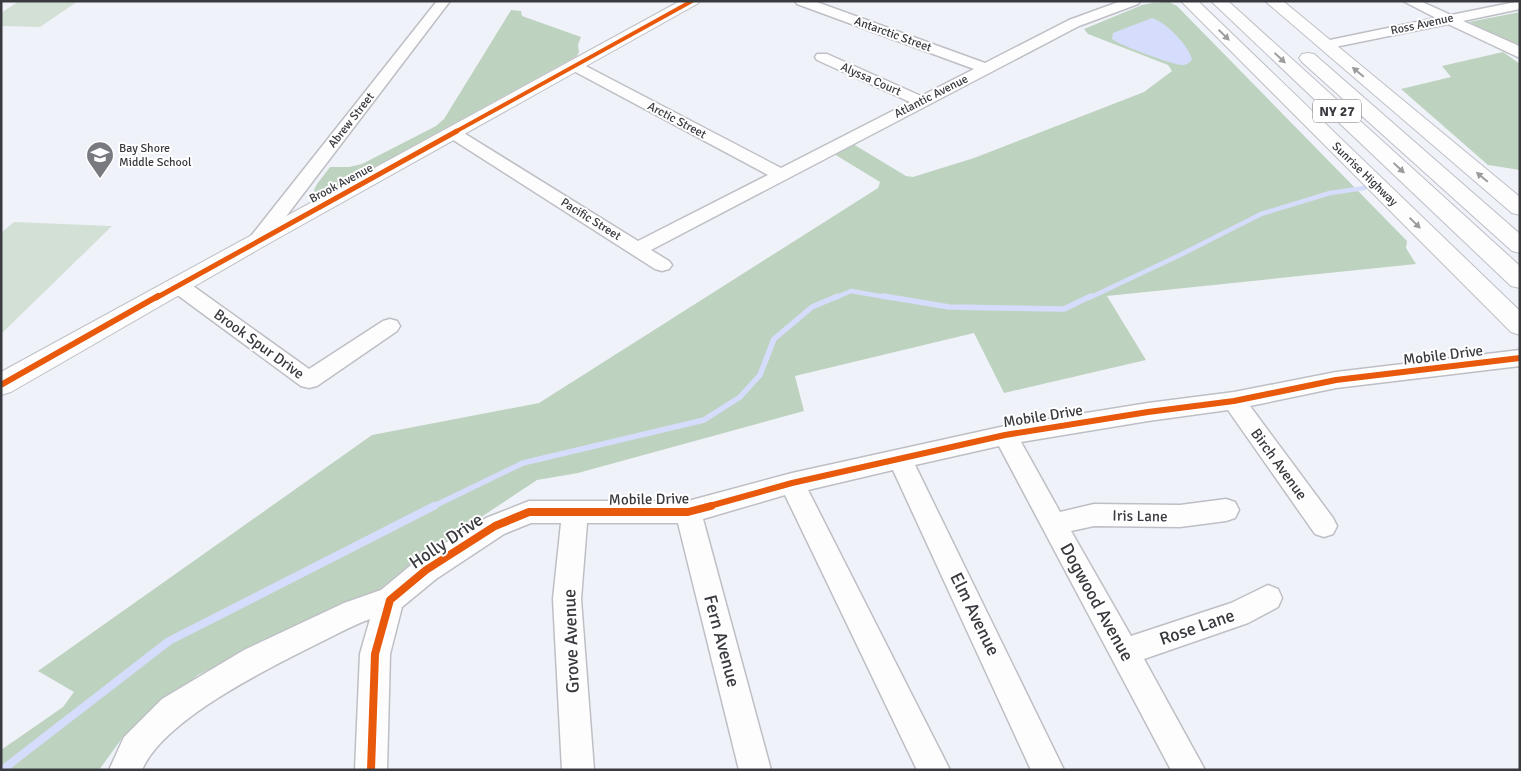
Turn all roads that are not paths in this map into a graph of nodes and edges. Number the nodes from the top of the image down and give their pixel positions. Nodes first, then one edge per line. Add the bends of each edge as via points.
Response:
1 (444, 1) edge
2 (692, 1) edge
3 (801, 1) edge
4 (1134, 1) edge
5 (1189, 1) edge
6 (1219, 1) edge
7 (1273, 1) edge
8 (1409, 1) edge
9 (1520, 5) edge
10 (1263, 19) dead end
11 (1447, 19) junction
12 (1325, 45) junction
13 (1520, 54) edge
14 (822, 57) dead end
15 (575, 66) junction
16 (984, 68) junction
17 (920, 101) junction
18 (454, 133) junction
19 (779, 174) junction
20 (1463, 196) junction
21 (732, 199) joint
22 (1520, 208) edge
23 (1455, 220) junction
24 (1520, 238) edge
25 (258, 240) junction
26 (1520, 246) edge
27 (638, 249) junction
28 (662, 265) dead end
29 (1520, 280) edge
30 (179, 286) junction
31 (1520, 293) edge
32 (390, 326) dead end
33 (1520, 326) edge
34 (1520, 358) edge
35 (1, 385) edge
36 (1234, 401) junction
37 (1005, 435) junction
38 (900, 459) junction
39 (792, 483) junction
40 (1226, 510) dead end
41 (574, 512) junction
42 (688, 512) junction
43 (1054, 524) junction
44 (1324, 526) dead end
45 (1268, 598) dead end
46 (390, 600) junction
47 (1124, 652) junction
48 (125, 770) edge
49 (371, 770) edge
50 (578, 770) edge
51 (755, 770) edge
52 (934, 770) edge
53 (1048, 770) edge
54 (1189, 770) edge

1 - 25 street, Abrew Street
2 - 15 main road, Brook Avenue
3 - 16 street, Antarctic Street
4 - 16 street, Atlantic Avenue via 1074,23
5 -> 33 main road, Sunrise Highway
6 -> 23 main road, Sunrise Highway / NY 27
7 - 12 main road
8 - 11 street
9 - 11 street, Ross Avenue
10 - 20 main road, NY 27
11 - 12 street, Ross Avenue
11 - 13 street
22 -> 12 main road
14 - 17 street, Alyssa Court
15 - 18 main road, Brook Avenue
15 - 19 street, Arctic Street
16 - 17 street, Atlantic Avenue
17 - 19 street, Atlantic Avenue
18 - 25 main road, Brook Avenue
18 - 27 street, Pacific Street
19 - 21 street, Atlantic Avenue
20 - 24 main road
20 - 26 main road, NY 27
21 - 27 street, Pacific Street
23 - 29 main road, Sunrise Highway / NY 27
23 - 31 main road
25 - 30 main road, Brook Avenue
27 - 28 street
30 - 32 street, Brook Spur Drive via 309,380
30 - 35 main road, Brook Avenue
34 - 36 street, Mobile Drive via 1336,380
36 - 37 street, Mobile Drive
36 - 44 street, Birch Avenue
37 - 38 street, Mobile Drive
37 - 43 street, Dogwood Avenue
38 - 39 street, Mobile Drive
38 - 53 street, Elm Avenue
39 - 42 street, Mobile Drive
39 - 52 street
40 - 43 street, Iris Lane via 1180,516 1094,516
41 - 42 street, Mobile Drive
41 - 46 street, Holly Drive via 529,512 495,526 426,570
41 - 50 street, Grove Avenue via 567,599
42 - 51 street, Fern Avenue
43 - 47 street, Dogwood Avenue
45 - 47 street, Rose Lane via 1238,614
46 - 48 street, Holly Drive via 354,612 254,660 173,710 134,748
46 - 49 street via 375,654
47 - 54 street, Dogwood Avenue

